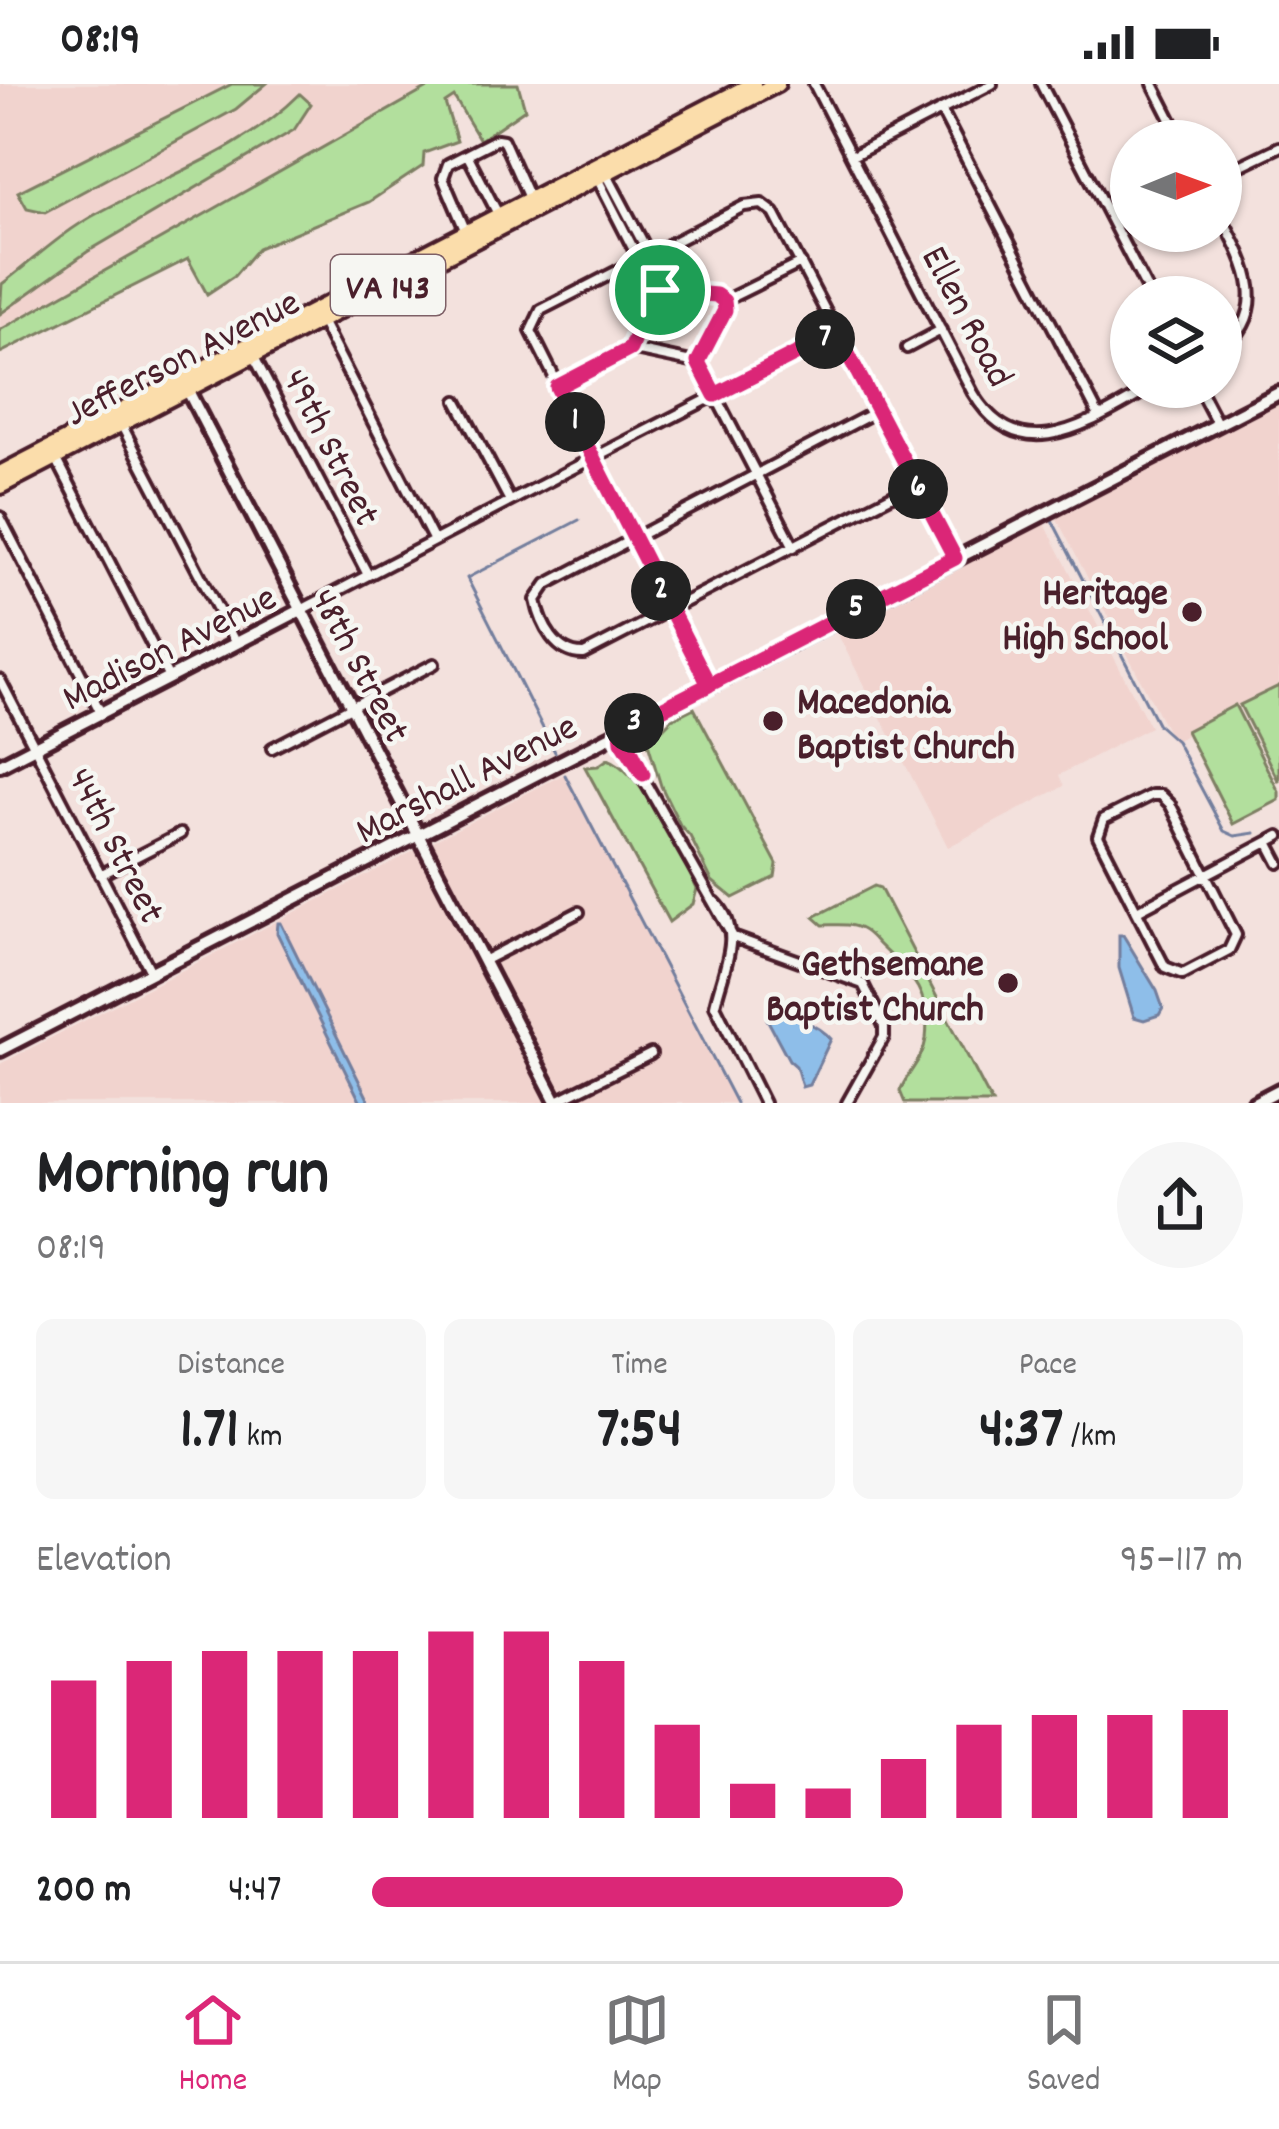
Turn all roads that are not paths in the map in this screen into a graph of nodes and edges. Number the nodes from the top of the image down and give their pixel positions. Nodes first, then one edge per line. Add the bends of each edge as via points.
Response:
1 (753, 84) edge
2 (777, 84) edge
3 (814, 84) edge
4 (992, 84) edge
5 (1041, 84) edge
6 (1153, 84) edge
7 (940, 110) junction
8 (1171, 120) edge
9 (1279, 147) edge
10 (468, 156) junction
11 (851, 156) junction
12 (1242, 166) edge
13 (599, 170) junction
14 (530, 199) junction
15 (501, 220) junction
16 (466, 232) junction
17 (1239, 252) edge
18 (649, 254) junction
19 (638, 259) junction
20 (801, 263) junction
21 (1140, 276) edge
22 (667, 288) junction
23 (656, 293) junction
24 (724, 301) junction
25 (318, 315) junction
26 (1242, 327) edge
27 (941, 330) junction
28 (837, 333) junction
29 (907, 348) dead end
30 (630, 349) junction
31 (251, 350) junction
32 (698, 362) junction
33 (185, 384) junction
34 (557, 387) junction
35 (1279, 393) edge
36 (715, 395) junction
37 (458, 401) dead end
38 (1115, 408) edge
39 (1209, 408) edge
40 (878, 411) junction
41 (1100, 416) junction
42 (119, 418) junction
43 (1218, 425) junction
44 (53, 453) junction
45 (594, 458) junction
46 (0, 473) edge
47 (757, 476) junction
48 (916, 483) junction
49 (0, 486) edge
50 (510, 501) junction
51 (0, 518) edge
52 (634, 538) junction
53 (434, 541) junction
54 (794, 548) junction
55 (955, 558) junction
56 (368, 575) junction
57 (301, 610) junction
58 (671, 610) junction
59 (236, 644) junction
60 (434, 664) dead end
61 (169, 678) junction
62 (0, 680) edge
63 (709, 685) junction
64 (351, 706) junction
65 (101, 713) junction
66 (621, 730) junction
67 (35, 747) junction
68 (272, 748) dead end
69 (0, 765) edge
70 (180, 834) dead end
71 (417, 834) junction
72 (1279, 836) edge
73 (1268, 842) junction
74 (1279, 862) edge
75 (1207, 874) junction
76 (100, 875) junction
77 (1137, 911) junction
78 (580, 913) dead end
79 (733, 937) junction
80 (483, 961) junction
81 (151, 972) junction
82 (0, 1050) edge
83 (651, 1054) dead end
84 (1279, 1090) edge
85 (557, 1102) edge
86 (764, 1103) edge
87 (847, 1103) edge
88 (1254, 1103) edge

1 - 13 main road, Jefferson Avenue / VA 143
2 - 13 main road, Jefferson Avenue / VA 143
3 - 11 street, Ellen Road
4 - 7 street
5 - 21 street
6 - 8 street
7 - 11 street
7 - 41 street
9 - 12 street
10 - 14 street via 503,140
10 - 15 street
10 - 16 street via 443,172
11 - 27 street, Ellen Road
13 - 14 main road, Jefferson Avenue / VA 143
13 - 15 main road, Jefferson Avenue / VA 143
13 - 18 street
13 - 19 street
14 - 15 main road, Jefferson Avenue / VA 143
15 - 16 main road, Jefferson Avenue / VA 143
15 - 25 main road, Jefferson Avenue / VA 143
16 - 25 main road, Jefferson Avenue / VA 143
17 - 26 street via 1251,294
18 - 19 street
18 - 20 street via 762,204
18 - 22 street
19 - 23 street
19 - 34 street via 532,321
20 - 24 street
20 - 28 street
22 - 23 street
22 - 24 street
23 - 30 street
24 - 32 street
25 - 31 main road, Jefferson Avenue / VA 143
25 - 53 street
27 - 29 street
27 - 41 street, Ellen Road via 978,402 1007,428 1045,436
28 - 36 street, Madison Avenue
28 - 40 street
30 - 32 street
30 - 34 street
31 - 33 main road, Jefferson Avenue / VA 143
31 - 56 street, 49th Street
32 - 36 street
33 - 42 main road, Jefferson Avenue / VA 143
33 - 57 street, 48th Street
34 - 45 street
35 - 43 street, Marshall Avenue
36 - 45 street, Madison Avenue
36 - 47 street
37 - 50 street
38 - 41 street, Ellen Road
39 - 43 street
40 - 47 street
40 - 48 street
42 - 44 main road, Jefferson Avenue / VA 143
42 - 59 street
43 - 55 street, Marshall Avenue
44 - 46 main road, Jefferson Avenue / VA 143
44 - 49 main road, Jefferson Avenue / VA 143
44 - 61 street
45 - 50 street, Madison Avenue
45 - 52 street
47 - 52 street
47 - 54 street
48 - 54 street
48 - 55 street
50 - 53 street, Madison Avenue
51 - 65 street
52 - 58 street
52 - 58 street via 547,584 536,600 558,646 584,654
53 - 56 street, Madison Avenue
54 - 58 street
55 - 63 street, Marshall Avenue
56 - 57 street, Madison Avenue
57 - 59 street, Madison Avenue
57 - 64 street, 48th Street
58 - 63 street
59 - 61 street, Madison Avenue
60 - 64 street
61 - 65 street, Madison Avenue
62 - 67 street, 44th Street
63 - 66 street, Marshall Avenue
64 - 68 street
64 - 71 street, 48th Street
65 - 67 street, Madison Avenue
66 - 71 street, Marshall Avenue
66 - 79 street
67 - 69 street, Madison Avenue
67 - 76 street, 44th Street
70 - 76 street
71 - 80 street, 48th Street
71 - 81 street, Marshall Avenue
72 - 73 street
73 - 74 street
73 - 75 street
75 - 77 street
75 - 77 street via 1236,939 1188,972 1165,967
75 - 77 street via 1161,795 1111,815 1098,836
76 - 81 street, 44th Street
78 - 80 street
79 - 86 street via 715,1005
79 - 87 street via 863,984 884,1037
80 - 85 street, 48th Street
81 - 82 street, Marshall Avenue
83 - 85 street
84 - 88 street

